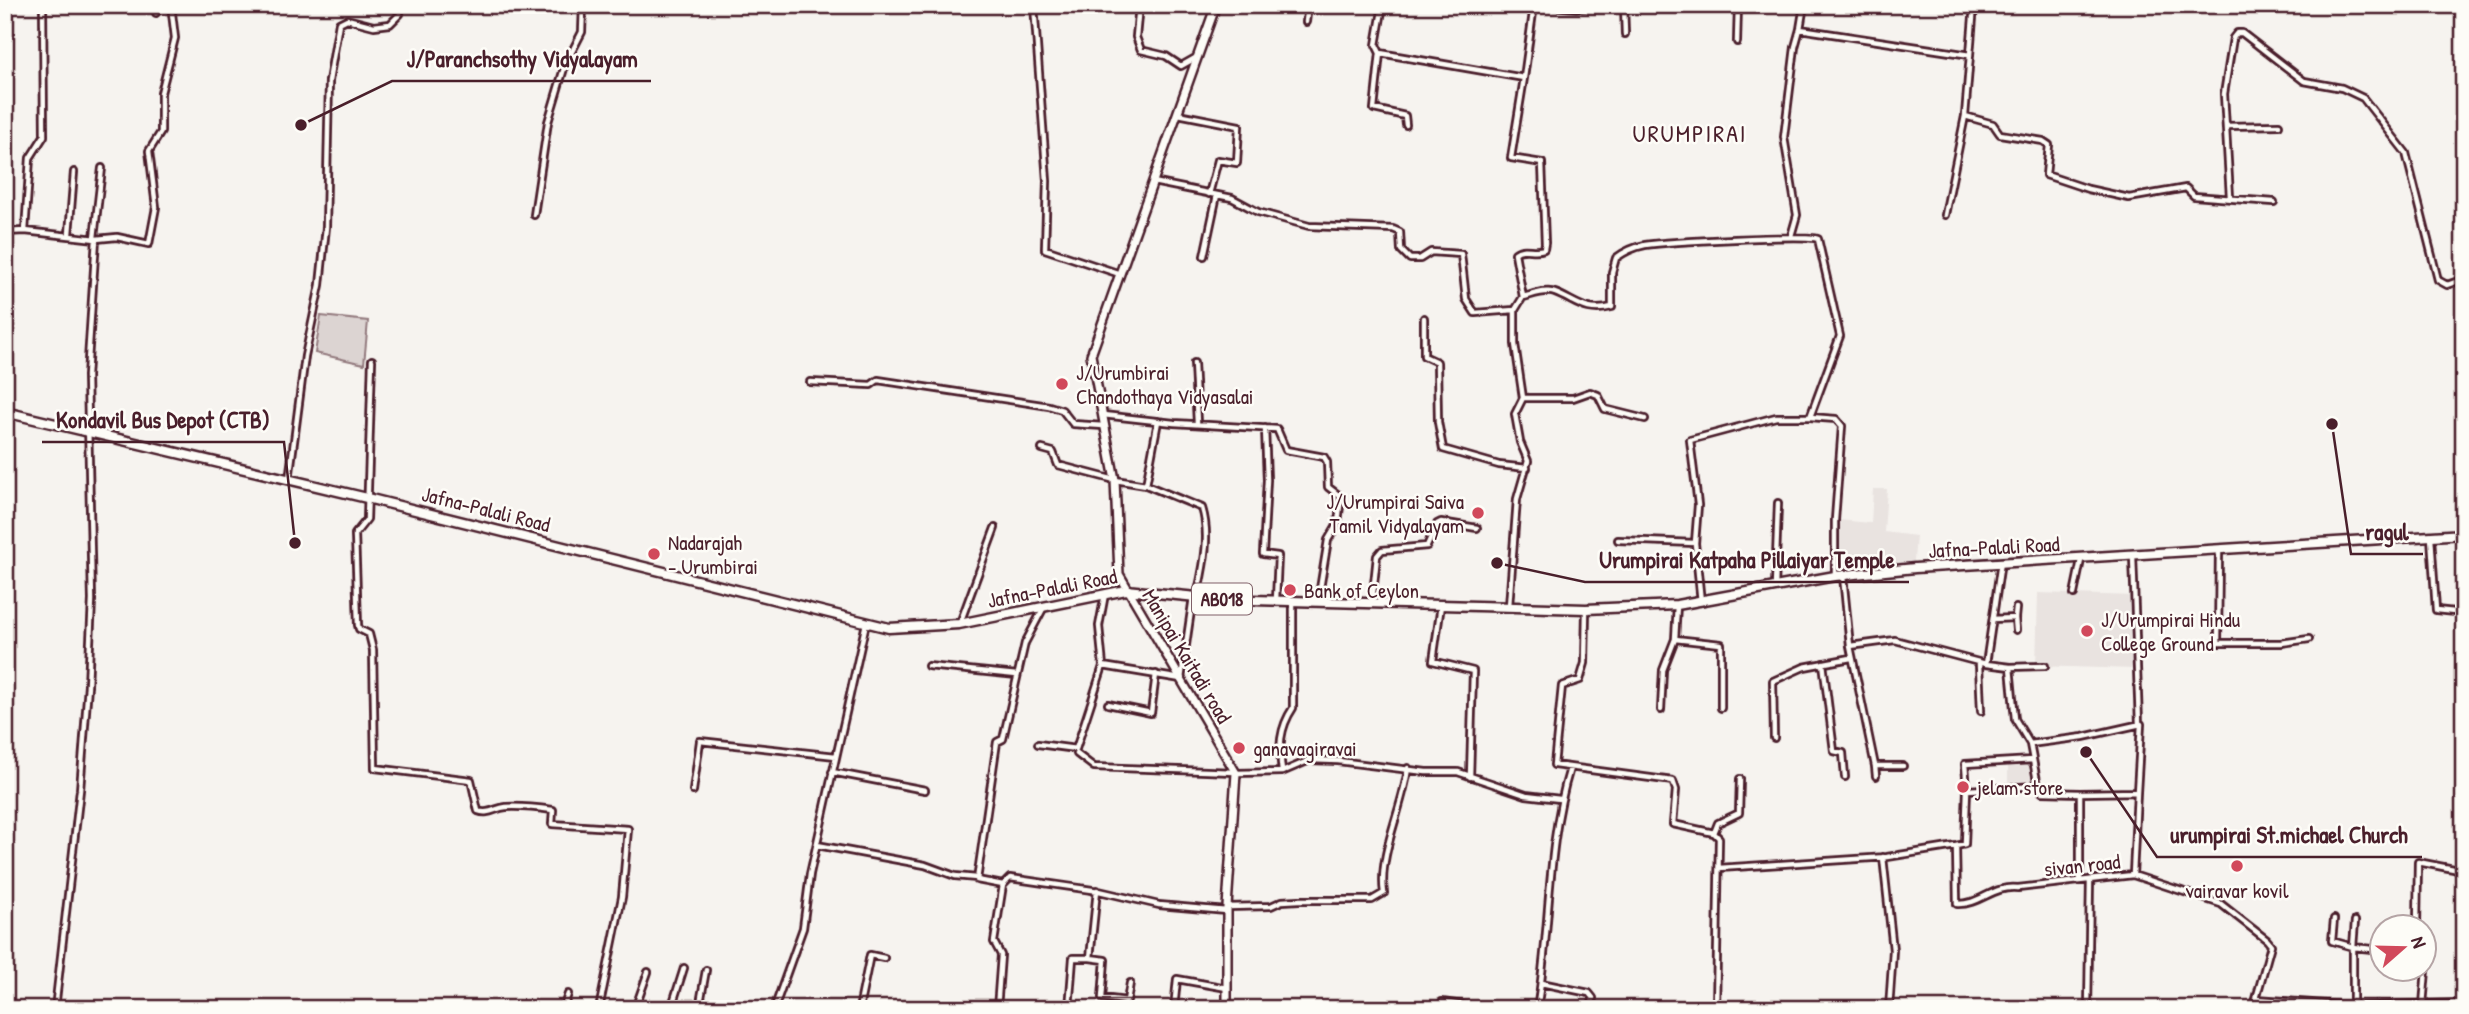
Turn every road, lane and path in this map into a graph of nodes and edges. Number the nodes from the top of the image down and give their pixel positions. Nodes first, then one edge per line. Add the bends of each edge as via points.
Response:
1 (43, 5) edge
2 (153, 5) edge
3 (172, 5) edge
4 (400, 5) edge
5 (583, 5) edge
6 (1034, 5) edge
7 (1139, 5) edge
8 (1216, 5) edge
9 (1308, 5) edge
10 (1382, 5) edge
11 (1536, 5) edge
12 (1623, 5) edge
13 (1738, 5) edge
14 (1804, 5) edge
15 (1974, 5) edge
16 (156, 13) dead end
17 (1306, 22) dead end
18 (1800, 29) junction
19 (1625, 34) dead end
20 (1737, 42) dead end
21 (1380, 53) junction
22 (1970, 55) junction
23 (1198, 56) junction
24 (1524, 78) junction
25 (1177, 113) junction
26 (1965, 116) junction
27 (1406, 125) dead end
28 (2279, 125) dead end
29 (2227, 126) junction
30 (102, 168) dead end
31 (74, 172) dead end
32 (1152, 182) junction
33 (1209, 194) junction
34 (1217, 195) junction
35 (2230, 197) junction
36 (2274, 202) dead end
37 (534, 215) dead end
38 (1945, 215) dead end
39 (5, 232) edge
40 (25, 232) junction
41 (69, 234) junction
42 (1791, 236) junction
43 (95, 239) junction
44 (1204, 256) dead end
45 (1120, 274) junction
46 (2464, 279) edge
47 (1523, 296) junction
48 (1515, 310) junction
49 (1424, 318) dead end
50 (372, 360) dead end
51 (1194, 363) dead end
52 (810, 382) dead end
53 (1523, 398) junction
54 (5, 412) edge
55 (1102, 414) junction
56 (1810, 417) junction
57 (1646, 419) dead end
58 (1158, 421) junction
59 (1197, 423) junction
60 (1105, 426) junction
61 (1265, 428) junction
62 (90, 431) junction
63 (1042, 449) dead end
64 (1527, 467) junction
65 (289, 480) junction
66 (1115, 480) junction
67 (1146, 485) junction
68 (367, 498) junction
69 (1778, 503) dead end
70 (995, 528) dead end
71 (1477, 528) dead end
72 (2464, 534) edge
73 (2431, 536) junction
74 (1618, 540) dead end
75 (1695, 543) junction
76 (2219, 549) junction
77 (2133, 556) junction
78 (2081, 560) junction
79 (2001, 561) junction
80 (1839, 576) junction
81 (1775, 588) junction
82 (1126, 590) junction
83 (1105, 594) junction
84 (2074, 594) dead end
85 (1195, 597) junction
86 (1276, 600) junction
87 (1293, 601) junction
88 (1318, 601) junction
89 (1701, 602) junction
90 (1372, 603) junction
91 (1441, 605) junction
92 (1677, 605) junction
93 (1044, 606) junction
94 (1508, 607) junction
95 (2017, 608) dead end
96 (1586, 609) junction
97 (2464, 613) edge
98 (2015, 618) junction
99 (1993, 619) junction
100 (866, 623) junction
101 (959, 624) junction
102 (2015, 630) dead end
103 (1675, 639) junction
104 (2309, 639) dead end
105 (1850, 646) junction
106 (1851, 658) junction
107 (1823, 663) junction
108 (1979, 664) junction
109 (1986, 664) junction
110 (928, 666) dead end
111 (1103, 666) junction
112 (2045, 666) dead end
113 (2010, 667) junction
114 (1156, 674) junction
115 (1017, 676) junction
116 (1181, 679) junction
117 (1108, 704) dead end
118 (1721, 708) dead end
119 (1661, 710) dead end
120 (1981, 711) dead end
121 (2139, 724) junction
122 (1774, 738) dead end
123 (1038, 744) dead end
124 (2030, 744) junction
125 (1077, 754) dead end
126 (836, 756) junction
127 (2033, 760) junction
128 (1875, 766) junction
129 (1903, 766) dead end
130 (1570, 767) junction
131 (1408, 768) junction
132 (832, 772) junction
133 (1236, 772) junction
134 (1282, 772) junction
135 (1876, 776) dead end
136 (1470, 777) junction
137 (1845, 777) dead end
138 (1740, 779) dead end
139 (2038, 786) junction
140 (925, 790) dead end
141 (1967, 790) junction
142 (693, 791) dead end
143 (2137, 792) junction
144 (2080, 793) junction
145 (1560, 799) junction
146 (1714, 832) junction
147 (817, 845) junction
148 (1956, 846) junction
149 (1883, 857) junction
150 (1719, 868) junction
151 (2464, 871) edge
152 (2133, 875) junction
153 (977, 878) junction
154 (2080, 880) junction
155 (2090, 880) junction
156 (1003, 884) junction
157 (1097, 890) junction
158 (1227, 909) junction
159 (2417, 912) edge
160 (2334, 919) dead end
161 (2354, 920) dead end
162 (2353, 947) junction
163 (2368, 949) edge
164 (884, 958) dead end
165 (1090, 958) junction
166 (684, 968) dead end
167 (706, 970) dead end
168 (648, 972) dead end
169 (2425, 982) edge
170 (1130, 983) dead end
171 (1541, 983) junction
172 (1227, 988) junction
173 (568, 994) dead end
174 (2256, 999) junction
175 (2464, 1003) edge
176 (2423, 1005) junction
177 (2353, 1006) junction
178 (55, 1009) edge
179 (563, 1009) edge
180 (599, 1009) edge
181 (635, 1009) edge
182 (671, 1009) edge
183 (699, 1009) edge
184 (774, 1009) edge
185 (859, 1009) edge
186 (997, 1009) edge
187 (1069, 1009) edge
188 (1174, 1009) edge
189 (1227, 1009) edge
190 (1439, 1009) edge
191 (1491, 1009) edge
192 (1536, 1009) edge
193 (1591, 1009) edge
194 (1716, 1009) edge
195 (1889, 1009) edge
196 (2088, 1009) edge
197 (2253, 1009) edge

1 - 40 street via 44,136 30,159
2 - 16 street
3 - 43 street via 175,38 161,93 160,139 149,151 156,197 149,244 117,237
4 - 65 street via 400,15 390,24 374,26 347,19 340,23 329,81 320,285 305,356
5 - 37 street via 582,32 565,65 548,122
6 - 45 street via 1047,181 1045,249
7 - 23 street via 1136,37 1141,50 1166,56 1181,66
8 - 23 main road, Manipai Kaitadi road
9 - 17 street
10 - 21 street via 1376,45
11 - 12 street
11 - 24 street
12 - 19 street
13 - 20 street
14 - 18 street
15 - 22 street
18 - 22 street
18 - 42 street via 1784,137 1797,215
21 - 24 street
21 - 27 street via 1374,109 1405,116
22 - 26 street
23 - 25 main road, Manipai Kaitadi road
24 - 47 street via 1511,158 1542,163 1545,243 1544,249 1536,252 1515,253
25 - 32 main road, Manipai Kaitadi road
25 - 33 street via 1240,126 1237,163 1218,160
26 - 35 street via 1993,124 2000,134 2049,145 2044,171 2054,180 2129,198 2186,188 2194,196
26 - 38 street
28 - 29 street
29 - 35 street
29 - 46 street via 2224,94 2237,33 2250,37 2304,80 2363,98 2406,153 2438,280 2447,285
30 - 43 street
31 - 41 street
32 - 33 street
32 - 45 main road, Manipai Kaitadi road
33 - 34 street
34 - 44 street
34 - 48 street via 1310,226 1393,229 1399,232 1401,250 1410,259 1420,259 1431,251 1461,254 1470,308 1475,313
35 - 36 street
39 - 40 street
40 - 41 street
41 - 43 street
42 - 47 street via 1634,248 1616,258 1613,305 1609,308 1580,306 1554,292
42 - 56 street via 1818,239 1840,336
43 - 62 street via 87,376
45 - 55 main road, Manipai Kaitadi road via 1091,355
47 - 48 street
48 - 53 street
49 - 64 street via 1424,356 1437,362 1443,449 1499,465
50 - 68 street
51 - 59 street
52 - 60 street via 872,385 878,380 942,388 1049,406 1062,410 1073,424
53 - 57 street via 1573,398 1590,392 1598,395 1605,409
53 - 64 street via 1515,414
54 - 62 main road, Jafna-Palali Road / AB018
55 - 58 street
55 - 60 main road, Manipai Kaitadi road
56 - 75 street via 1776,416 1690,440 1698,505
56 - 80 street via 1836,419 1842,426 1835,520
58 - 59 street
58 - 67 street
59 - 61 street
60 - 66 main road, Manipai Kaitadi road
61 - 86 street via 1263,554 1278,556
61 - 88 street via 1280,430 1286,450 1324,457 1328,487 1341,497
62 - 65 main road, Jafna-Palali Road / AB018
62 - 178 street via 88,685
63 - 66 street via 1054,452 1058,464
64 - 94 street via 1517,499
65 - 68 main road, Jafna-Palali Road / AB018
66 - 67 street
66 - 82 main road, Manipai Kaitadi road via 1116,562
67 - 85 street via 1202,508 1205,557
68 - 100 main road, Jafna-Palali Road / AB018
68 - 180 street via 367,519 356,531 355,547 358,625 369,634 373,650 375,768 471,780 478,811 483,813 504,807 542,808 553,810 552,824 628,829 622,897
69 - 81 street
70 - 101 street
71 - 90 street via 1441,522 1427,546 1382,550 1377,556
72 - 73 main road, Jafna-Palali Road / AB018
73 - 76 main road, Jafna-Palali Road / AB018
73 - 97 street via 2436,610
74 - 75 street
75 - 89 street
76 - 77 main road, Jafna-Palali Road / AB018
76 - 104 street via 2218,643
77 - 78 main road, Jafna-Palali Road / AB018
77 - 121 street
78 - 79 main road, Jafna-Palali Road / AB018
78 - 84 street
79 - 80 main road, Jafna-Palali Road / AB018
79 - 99 street
80 - 81 main road, Jafna-Palali Road / AB018
80 - 105 street
81 - 89 main road, Jafna-Palali Road / AB018
82 - 83 main road, Jafna-Palali Road / AB018
82 - 85 main road, Jafna-Palali Road / AB018
82 - 116 main road, Manipai Kaitadi road
83 - 93 main road, Jafna-Palali Road / AB018
83 - 111 street via 1099,626
85 - 86 main road, Jafna-Palali Road / AB018
85 - 116 street
86 - 87 main road, Jafna-Palali Road / AB018
87 - 88 main road, Jafna-Palali Road / AB018
87 - 134 street via 1293,708 1280,737
88 - 90 main road, Jafna-Palali Road / AB018
89 - 92 main road, Jafna-Palali Road / AB018
90 - 91 main road, Jafna-Palali Road / AB018
91 - 94 main road, Jafna-Palali Road / AB018
91 - 136 street via 1433,661 1473,671
92 - 96 main road, Jafna-Palali Road / AB018
92 - 103 street
93 - 101 main road, Jafna-Palali Road / AB018
93 - 115 street via 1025,643
94 - 96 main road, Jafna-Palali Road / AB018
95 - 98 street
96 - 130 street via 1585,663 1580,680 1562,686 1557,713 1554,765
98 - 99 street
98 - 102 street
99 - 109 street
100 - 101 main road, Jafna-Palali Road / AB018 via 889,628
100 - 126 street
103 - 118 street via 1721,644
103 - 119 street via 1663,670
105 - 106 street
105 - 108 street via 1895,640
106 - 107 street
106 - 128 street
107 - 122 street via 1773,681
107 - 137 street via 1834,751 1843,753
108 - 109 street
108 - 120 street
109 - 113 street
110 - 115 street
111 - 114 street
111 - 123 street via 1076,749
112 - 113 street
113 - 124 street via 2015,719
114 - 116 street
114 - 117 street via 1151,713
115 - 153 street via 1003,739 997,742 993,761
116 - 133 main road, Manipai Kaitadi road
121 - 124 street
121 - 143 street
124 - 127 street
125 - 133 street via 1094,767
126 - 132 street
126 - 142 street via 700,741
127 - 139 street
127 - 141 street via 1965,764
128 - 129 street
128 - 135 street
130 - 145 street
130 - 146 street via 1673,780 1673,824
131 - 134 street via 1310,760
131 - 136 street
131 - 158 street via 1381,876 1384,893 1372,900 1282,901
132 - 140 street
132 - 147 street
133 - 134 street
133 - 158 main road
136 - 145 street via 1526,795
138 - 146 street via 1738,813 1718,823
139 - 141 street
139 - 144 street via 2042,792
141 - 148 street via 1965,844
143 - 144 street
143 - 152 street
144 - 154 street
145 - 171 street
146 - 150 street via 1719,838
147 - 153 street
147 - 184 street via 803,928
148 - 149 street
148 - 154 street, sivan road via 1957,904 1968,905 2003,886
149 - 150 street
149 - 195 street via 1893,950
150 - 194 street
151 - 159 street via 2418,862
152 - 155 street, sivan road
152 - 174 street, sivan road via 2221,904 2267,940 2271,945
153 - 156 street
154 - 155 street, sivan road
155 - 196 street
156 - 157 street via 1010,878
156 - 186 street via 994,942 1001,955
157 - 158 street via 1159,905
157 - 165 street
158 - 172 main road
160 - 162 street via 2332,941
161 - 162 street
162 - 163 street
162 - 177 street
164 - 185 street via 870,955
165 - 170 street via 1105,960 1102,998 1127,1002
165 - 187 street via 1073,958
166 - 182 street
167 - 183 street
168 - 181 street
169 - 176 street
171 - 192 street
171 - 193 street via 1590,993
172 - 188 street via 1177,979
172 - 189 main road
173 - 179 street
174 - 177 street
174 - 197 street
175 - 176 street
176 - 177 street
190 - 191 street via 1442,1002

